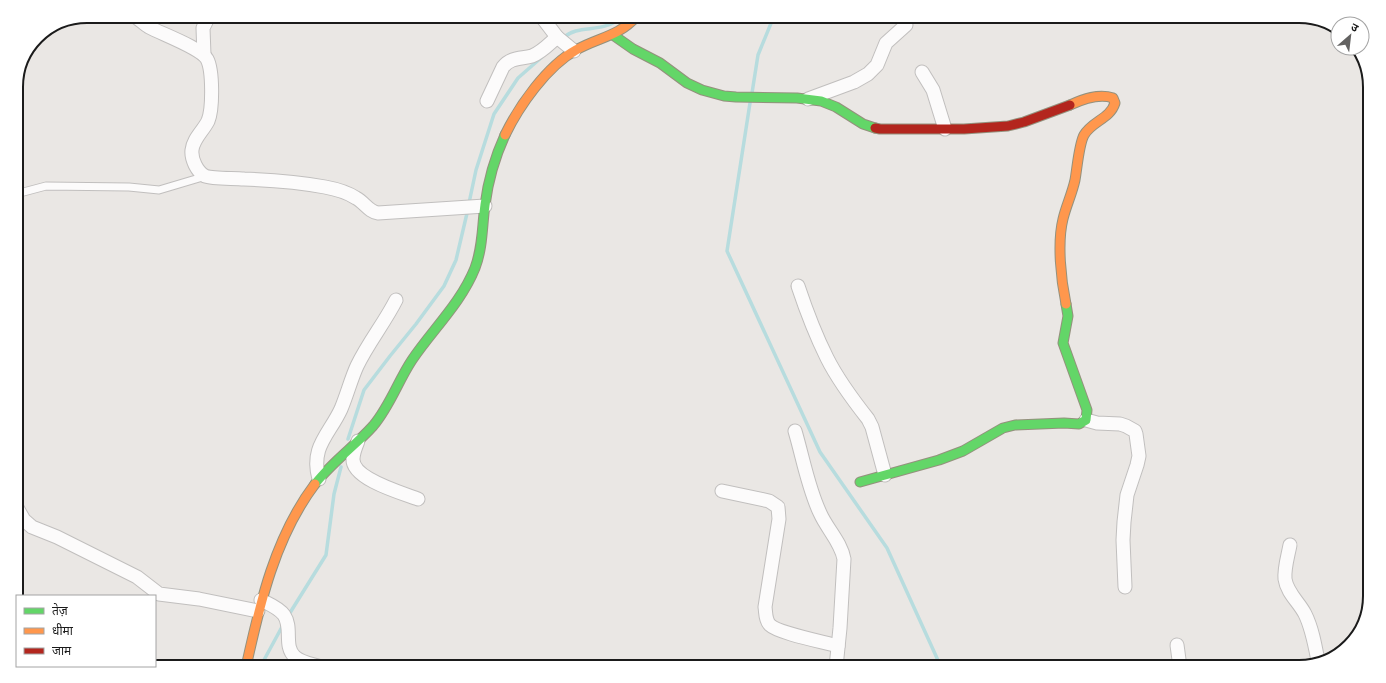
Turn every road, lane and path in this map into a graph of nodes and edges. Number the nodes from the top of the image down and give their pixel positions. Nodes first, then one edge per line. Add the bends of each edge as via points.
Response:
1 (144, 23) edge
2 (206, 23) edge
3 (546, 23) edge
4 (631, 23) edge
5 (906, 25) dead end
6 (613, 35) junction
7 (557, 37) junction
8 (574, 51) junction
9 (204, 55) junction
10 (922, 72) dead end
11 (808, 99) junction
12 (487, 101) dead end
13 (945, 129) junction
14 (206, 176) junction
15 (23, 192) edge
16 (485, 206) junction
17 (798, 286) dead end
18 (396, 300) dead end
19 (1086, 420) junction
20 (795, 431) dead end
21 (358, 441) junction
22 (885, 475) junction
23 (319, 479) junction
24 (860, 482) dead end
25 (722, 491) dead end
26 (418, 499) dead end
27 (23, 518) edge
28 (1290, 545) dead end
29 (1125, 587) dead end
30 (260, 605) junction
31 (1177, 645) dead end
32 (838, 646) junction
33 (1317, 658) edge
34 (248, 660) edge
35 (300, 660) edge
36 (837, 660) edge
37 (1179, 660) edge

1 - 9 street
2 - 9 street via 203,28
3 - 7 street
4 - 6 street
5 - 11 street via 886,43 877,65 868,74
6 - 8 street
6 - 11 street via 697,89 724,96
7 - 8 street
7 - 12 street via 531,56 507,62
8 - 16 street via 527,99 509,127 493,166
9 - 14 street via 209,64 211,82 210,113 204,129 194,144 192,155 197,167
10 - 13 street via 933,90
11 - 13 street via 830,104 870,128
13 - 19 street via 1008,126 1097,96 1110,96 1115,101 1113,109 1090,127 1083,137 1072,194 1063,219 1062,283 1068,316 1063,343 1087,410
14 - 15 lane via 159,190 46,186
14 - 16 street via 317,185 347,193 374,212 383,213
16 - 21 street via 477,262 465,287 445,319 412,360 381,416
17 - 22 street via 827,359 872,427
18 - 23 street via 363,355 341,409 320,446 316,461
19 - 22 street via 1079,424 1015,425 1003,428 963,451
19 - 29 street via 1120,424 1135,431 1136,434 1139,456 1127,495 1124,522
20 - 32 street via 814,498 821,515 842,549 844,559
21 - 23 street
21 - 26 street via 353,459 356,470 384,486
22 - 24 street
23 - 30 street via 284,539 270,570
25 - 32 street via 769,501 778,507 779,519 765,607 769,624 777,629
27 - 30 street via 32,527 137,577 159,594
28 - 33 street via 1285,570 1286,585 1309,623
30 - 34 street
30 - 35 street via 280,611 286,619 291,653
31 - 37 street
32 - 36 street

